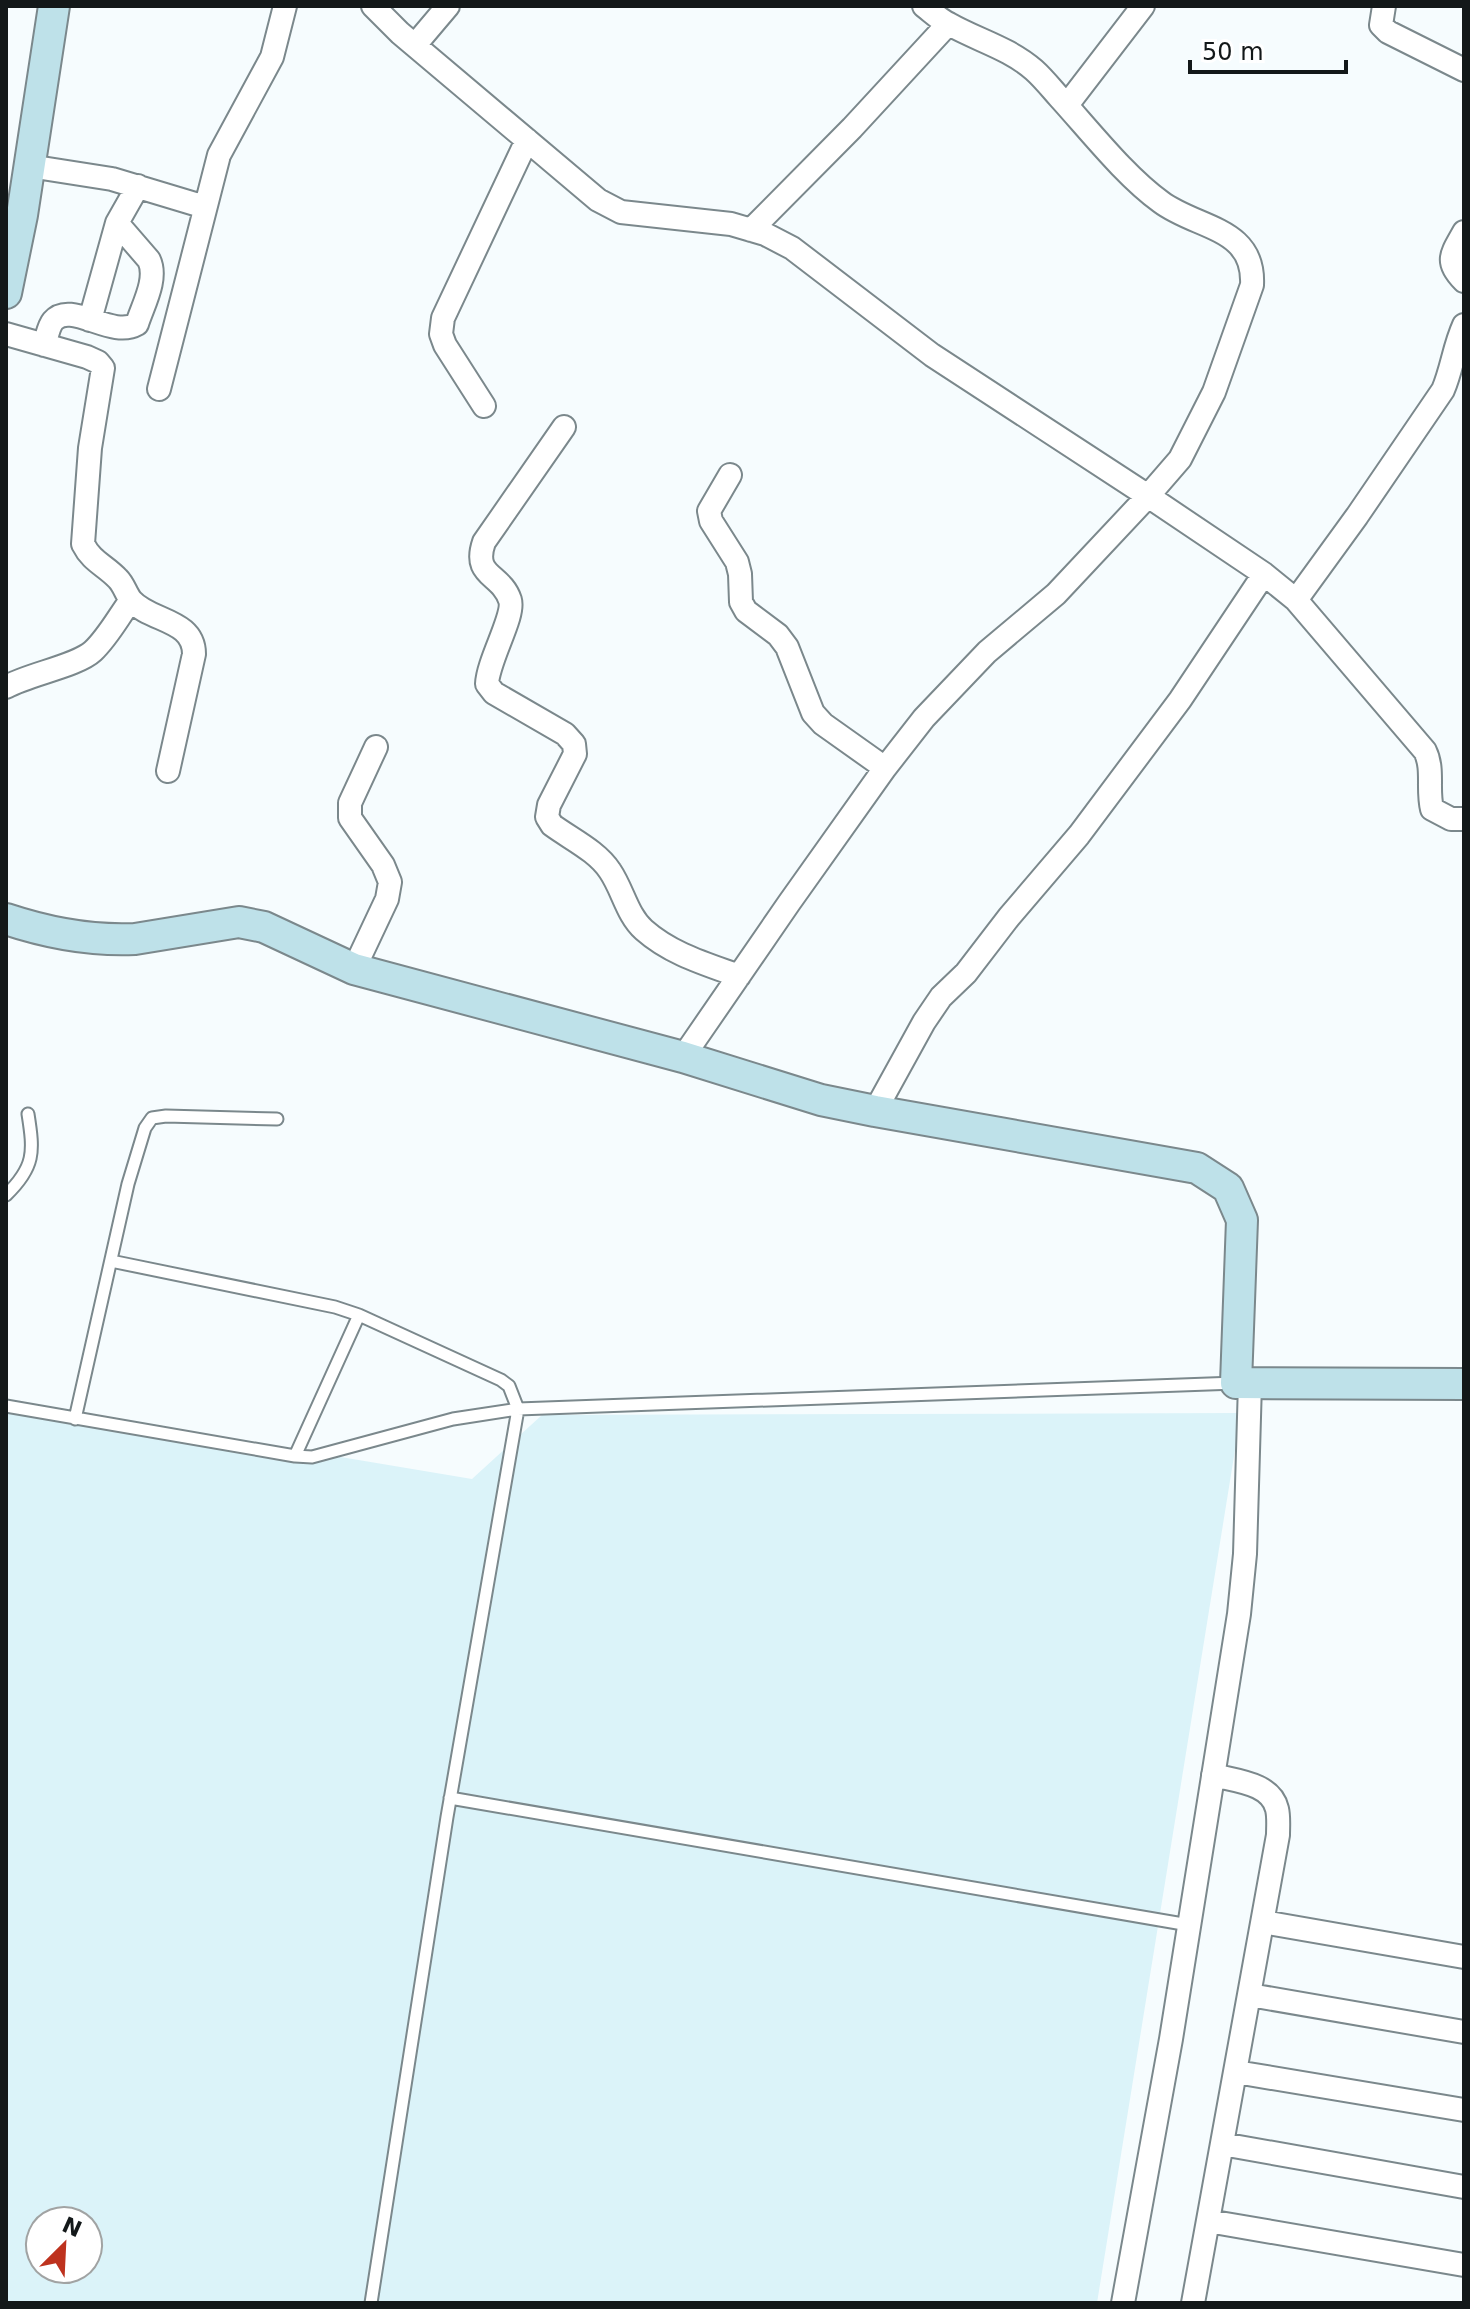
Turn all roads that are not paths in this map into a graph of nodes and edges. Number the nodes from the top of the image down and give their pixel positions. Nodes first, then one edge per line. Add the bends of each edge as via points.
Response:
1 (54, 6) edge
2 (285, 6) edge
3 (373, 6) edge
4 (448, 6) edge
5 (924, 6) edge
6 (1143, 6) edge
7 (1384, 6) edge
8 (948, 24) junction
9 (415, 45) junction
10 (1464, 70) edge
11 (1067, 105) junction
12 (527, 140) junction
13 (29, 166) junction
14 (138, 186) junction
15 (205, 207) junction
16 (117, 223) junction
17 (751, 230) junction
18 (1464, 232) edge
19 (1464, 281) edge
20 (6, 293) edge
21 (90, 320) junction
22 (1464, 325) edge
23 (6, 334) edge
24 (44, 345) junction
25 (159, 389) dead end
26 (484, 406) dead end
27 (564, 427) dead end
28 (730, 475) dead end
29 (1148, 496) junction
30 (1264, 574) junction
31 (131, 600) junction
32 (1296, 600) junction
33 (6, 687) edge
34 (376, 747) dead end
35 (885, 768) junction
36 (168, 771) dead end
37 (1464, 819) edge
38 (6, 919) edge
39 (354, 969) junction
40 (739, 976) junction
41 (683, 1057) junction
42 (875, 1111) junction
43 (28, 1114) dead end
44 (277, 1119) dead end
45 (6, 1195) edge
46 (111, 1261) junction
47 (359, 1315) junction
48 (1243, 1383) junction
49 (1464, 1384) edge
50 (6, 1406) edge
51 (518, 1409) junction
52 (75, 1419) junction
53 (295, 1456) junction
54 (1213, 1775) junction
55 (450, 1798) junction
56 (1263, 1922) junction
57 (1189, 1925) junction
58 (1464, 1957) edge
59 (1250, 1995) junction
60 (1464, 2032) edge
61 (1236, 2072) junction
62 (1464, 2110) edge
63 (1222, 2144) junction
64 (1464, 2187) edge
65 (1208, 2221) junction
66 (1464, 2265) edge
67 (1193, 2302) edge
68 (371, 2303) edge
69 (1123, 2303) edge
70 (1199, 2303) edge

1 - 13 street
2 - 15 street via 272,57 219,155
3 - 9 street
4 - 9 street
5 - 8 street
6 - 11 street
7 - 10 street via 1381,25 1388,32
8 - 11 street via 1011,54
8 - 17 street
9 - 12 street
11 - 29 street via 1150,193 1183,216 1222,230 1248,256 1253,269 1214,392 1180,459
12 - 17 street via 598,200 621,212
12 - 26 street via 443,318 445,345
13 - 14 street
13 - 20 street
14 - 15 street
14 - 16 street
15 - 25 street
16 - 21 street
16 - 21 street via 149,260 153,276 137,324 118,329
17 - 29 street via 792,248 932,355
18 - 19 street via 1451,263
21 - 24 street via 63,315 52,322
22 - 32 street via 1443,390
23 - 24 street
24 - 31 street via 87,357 103,368 83,544 116,576
27 - 40 street via 484,542 482,565 504,589 512,611 487,684 574,744 575,754 549,805 552,825 602,860 644,930 682,955
28 - 35 street via 709,511 737,562 741,602 787,647 813,713
29 - 30 street
29 - 35 street via 1056,594 987,652
30 - 32 street
30 - 42 street via 1180,700 1079,835 941,997
31 - 33 street via 82,659
31 - 36 street via 186,632 194,643
32 - 37 street via 1425,751 1432,809
34 - 39 street via 350,803 350,818 390,882
35 - 40 street
38 - 39 street via 53,933 118,940 250,922
39 - 41 street
40 - 41 street
41 - 42 street via 821,1100
42 - 48 street via 1197,1168 1228,1188 1242,1220
43 - 45 lane via 31,1162
44 - 46 lane via 152,1118 131,1172
46 - 47 lane
46 - 52 lane
47 - 51 lane via 501,1380
47 - 53 lane
48 - 49 street
48 - 51 lane
48 - 54 street via 1245,1554
50 - 52 lane
51 - 53 lane via 453,1419 312,1457
51 - 55 lane
52 - 53 lane
54 - 56 street via 1265,1790 1278,1810
54 - 57 street
55 - 57 lane
55 - 68 lane
56 - 58 street
56 - 59 street
57 - 69 street
59 - 60 street
59 - 61 street
61 - 62 street
61 - 63 street
63 - 64 street
63 - 65 street
65 - 66 street
65 - 67 street
67 - 70 street

